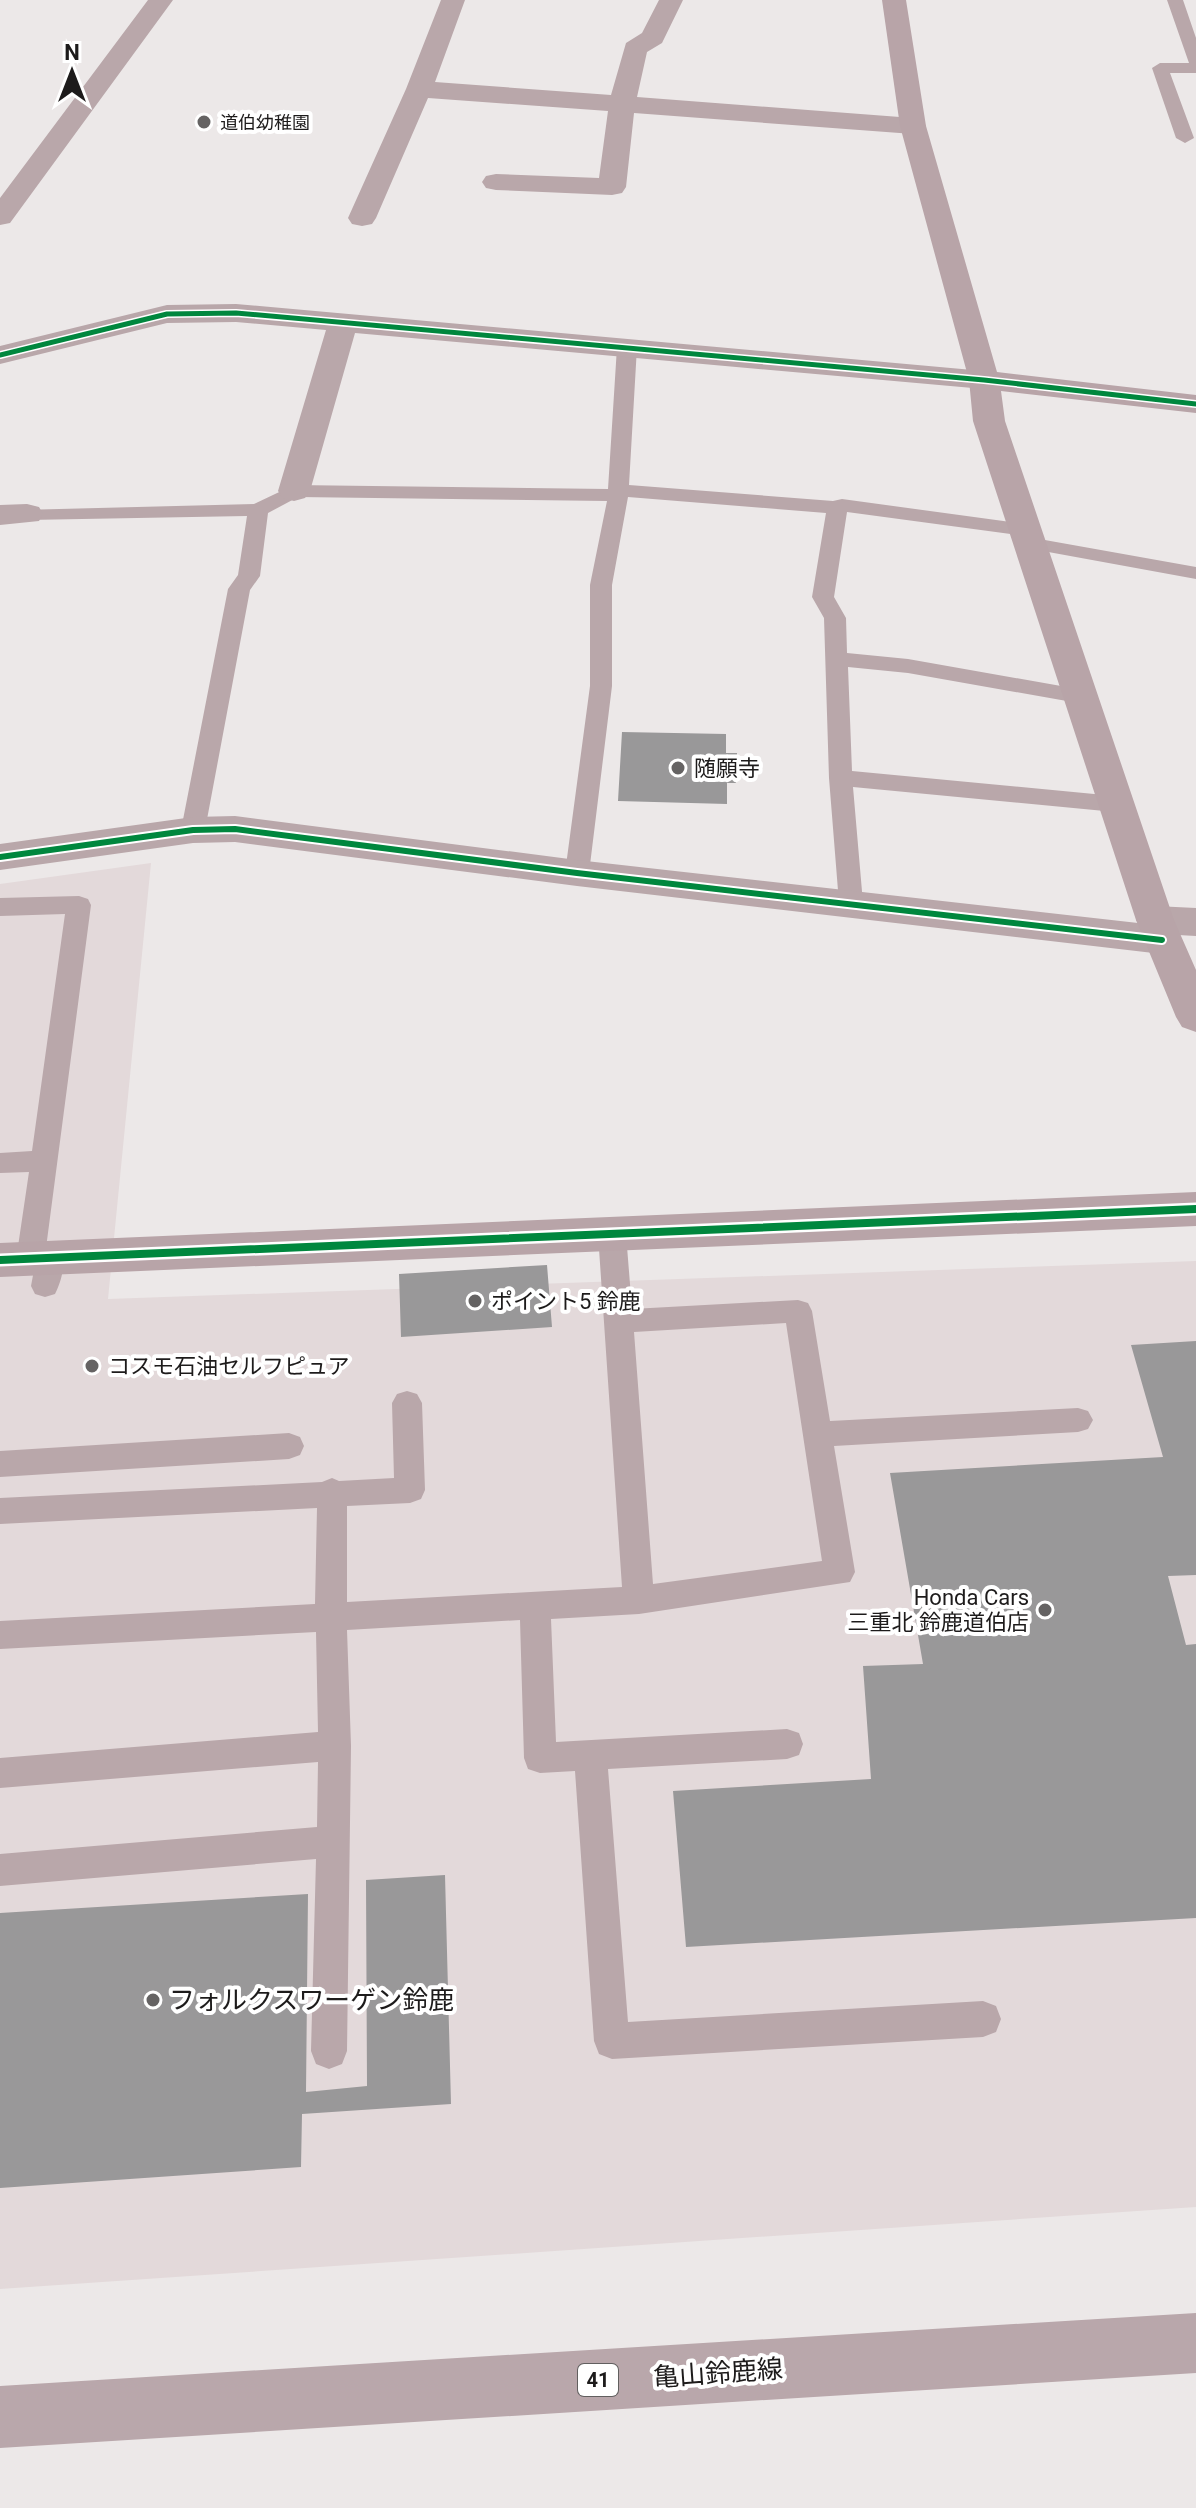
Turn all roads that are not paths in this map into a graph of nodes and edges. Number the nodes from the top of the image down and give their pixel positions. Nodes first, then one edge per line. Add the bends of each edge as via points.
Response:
1 (161, 0) edge
2 (453, 0) edge
3 (671, 0) edge
4 (894, 0) edge
5 (1175, 0) edge
6 (1196, 61) edge
7 (1196, 68) edge
8 (419, 89) junction
9 (624, 104) junction
10 (913, 126) junction
11 (1185, 138) dead end
12 (496, 182) dead end
13 (0, 217) edge
14 (362, 218) dead end
15 (343, 322) junction
16 (627, 347) junction
17 (0, 355) edge
18 (984, 380) junction
19 (1196, 404) edge
20 (294, 491) junction
21 (619, 492) junction
22 (837, 508) junction
23 (258, 510) junction
24 (14, 514) edge
25 (1026, 537) junction
26 (1196, 573) edge
27 (836, 659) junction
28 (1078, 696) junction
29 (841, 778) junction
30 (1115, 804) junction
31 (193, 830) junction
32 (0, 857) edge
33 (577, 873) junction
34 (851, 903) junction
35 (0, 907) edge
36 (1196, 922) edge
37 (1158, 930) junction
38 (1196, 1017) edge
39 (43, 1161) junction
40 (0, 1163) edge
41 (1196, 1209) edge
42 (612, 1234) junction
43 (31, 1266) edge
44 (619, 1321) junction
45 (407, 1403) dead end
46 (1078, 1420) dead end
47 (818, 1434) junction
48 (289, 1446) dead end
49 (0, 1464) edge
50 (332, 1491) junction
51 (0, 1511) edge
52 (639, 1600) junction
53 (535, 1605) junction
54 (331, 1615) junction
55 (0, 1635) edge
56 (787, 1744) dead end
57 (335, 1746) junction
58 (590, 1755) junction
59 (0, 1773) edge
60 (332, 1842) junction
61 (0, 1870) edge
62 (983, 2019) dead end
63 (329, 2051) dead end
64 (1196, 2343) edge
65 (0, 2417) edge

1 - 13 street
2 - 8 street
3 - 9 street via 653,38 635,48
4 - 10 street
5 - 6 lane
7 - 11 lane via 1160,68
8 - 9 street
8 - 14 street
9 - 10 street
9 - 12 street via 612,187
10 - 18 street
15 - 16 street
15 - 17 street via 236,313 167,314
15 - 20 street
16 - 18 street
16 - 21 lane
18 - 19 street
18 - 25 street via 989,421
20 - 21 lane
20 - 23 lane
21 - 22 lane
21 - 33 lane via 601,585 601,686
22 - 25 lane
22 - 27 lane via 823,597 835,618
23 - 24 lane
23 - 31 lane via 249,576 239,589
25 - 26 lane
25 - 28 street
27 - 28 lane
27 - 29 lane
28 - 30 street
29 - 30 lane
29 - 34 lane
30 - 37 street
31 - 32 street
31 - 33 street via 235,829
33 - 34 street
34 - 37 street
35 - 39 lane via 79,905
36 - 37 street
37 - 38 street
39 - 40 lane
39 - 43 lane
41 - 42 street
42 - 43 street
42 - 44 lane
44 - 47 lane via 798,1311
44 - 52 lane
45 - 50 lane via 410,1490
46 - 47 lane
47 - 52 lane via 839,1572
48 - 49 lane
50 - 51 lane
50 - 54 lane
52 - 53 lane
53 - 54 lane
53 - 58 lane via 540,1758
54 - 55 lane
54 - 57 lane
56 - 58 lane
57 - 59 lane
57 - 60 lane
58 - 62 lane via 612,2041
60 - 61 lane
60 - 63 lane
64 - 65 main road, 亀山鈴鹿線 / 41

